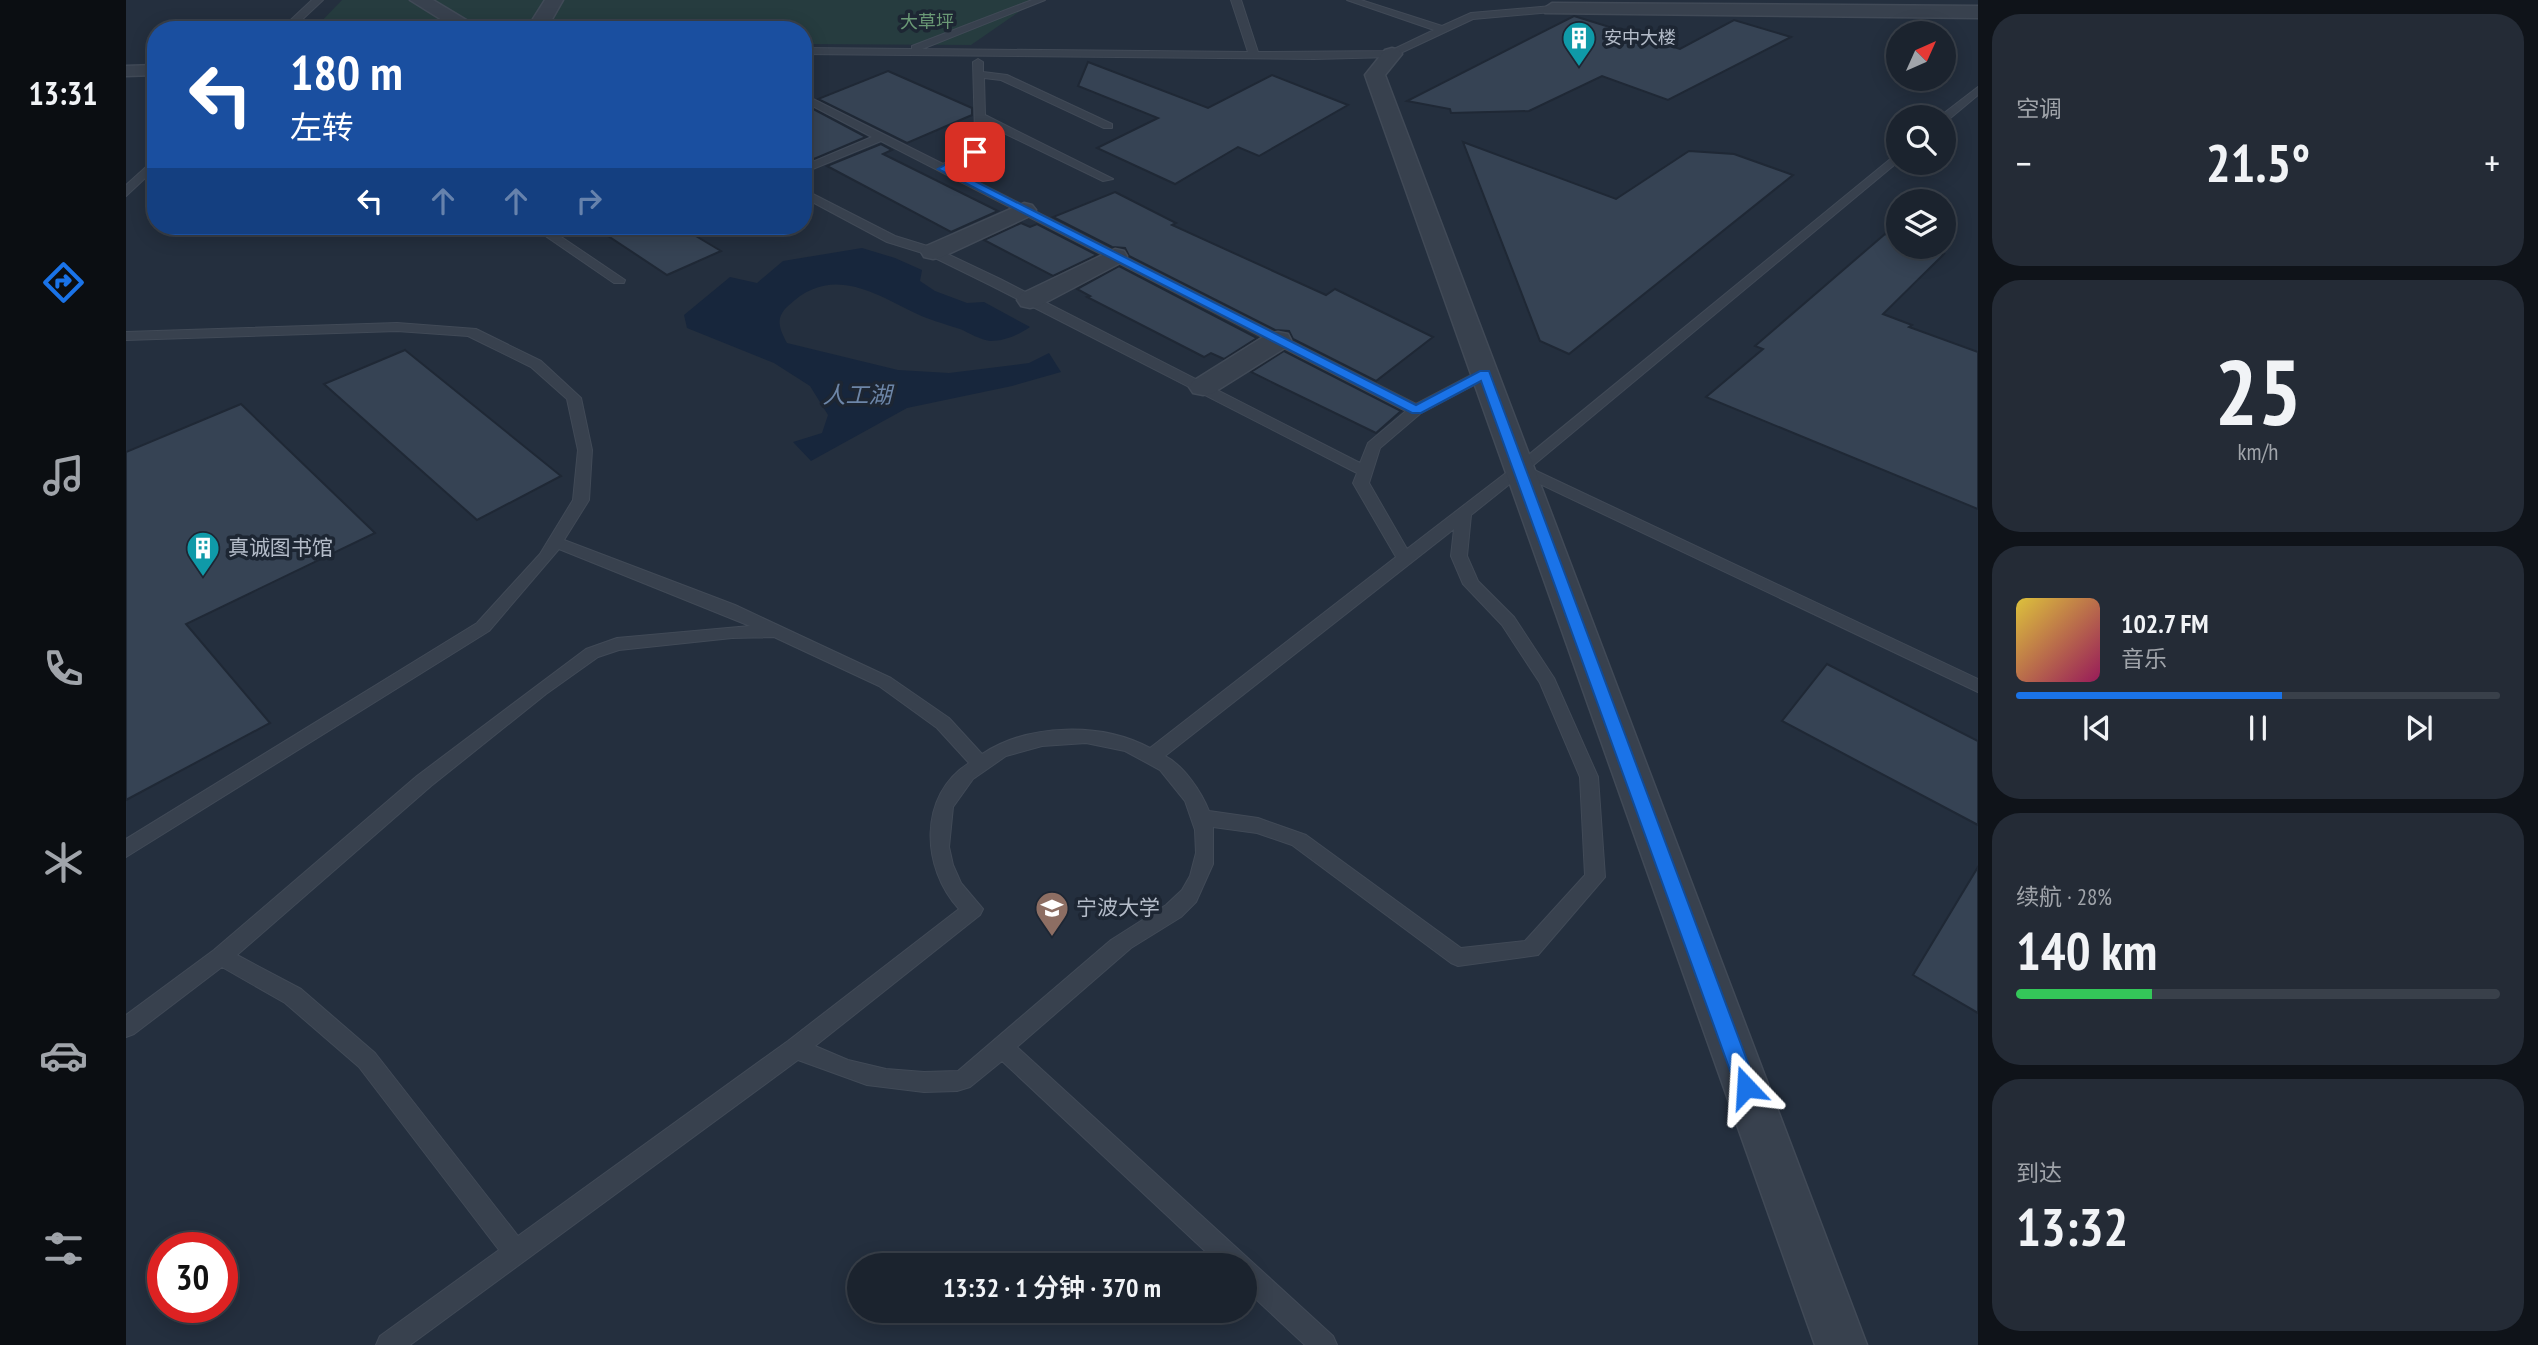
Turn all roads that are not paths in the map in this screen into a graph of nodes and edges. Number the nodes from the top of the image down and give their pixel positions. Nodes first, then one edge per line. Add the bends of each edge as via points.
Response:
1 (318, 0) edge
2 (419, 0) edge
3 (554, 0) edge
4 (1040, 0) edge
5 (1236, 0) edge
6 (1352, 0) edge
7 (1552, 9) joint
8 (1978, 12) edge
9 (295, 21) edge
10 (457, 21) edge
11 (541, 21) edge
12 (1443, 30) junction
13 (812, 51) edge
14 (906, 51) junction
15 (978, 52) junction
16 (1392, 54) junction
17 (1254, 55) junction
18 (147, 70) edge
19 (126, 71) edge
20 (978, 74) junction
21 (1978, 90) edge
22 (812, 102) edge
23 (1956, 108) edge
24 (980, 117) junction
25 (1108, 126) dead end
26 (881, 137) junction
27 (812, 166) edge
28 (1886, 166) edge
29 (943, 169) junction
30 (147, 170) edge
31 (1107, 179) dead end
32 (126, 192) edge
33 (812, 197) edge
34 (1024, 210) junction
35 (551, 235) edge
36 (933, 252) junction
37 (1115, 256) junction
38 (619, 280) dead end
39 (1030, 300) junction
40 (126, 336) edge
41 (1278, 340) junction
42 (1485, 374) junction
43 (1203, 387) junction
44 (1416, 410) junction
45 (1520, 469) junction
46 (1365, 471) junction
47 (1463, 513) junction
48 (555, 542) junction
49 (1405, 559) junction
50 (778, 631) junction
51 (1978, 686) edge
52 (1151, 757) junction
53 (980, 764) junction
54 (1204, 818) junction
55 (126, 849) edge
56 (221, 956) junction
57 (126, 1027) edge
58 (1002, 1047) junction
59 (796, 1048) junction
60 (516, 1253) junction
61 (1225, 1253) edge
62 (1257, 1283) edge
63 (389, 1345) edge
64 (1324, 1345) edge
65 (1841, 1345) edge

1 - 9 lane
2 - 10 street
3 - 11 street
4 - 14 lane
5 - 17 lane
6 - 12 lane
7 - 8 street
7 - 12 lane via 1469,12
12 - 16 lane
13 - 14 lane
14 - 15 lane
15 - 17 lane
15 - 20 lane
16 - 17 lane
16 - 42 street via 1375,75
18 - 19 street
20 - 24 lane
20 - 25 lane via 1003,77
21 - 23 lane
22 - 26 lane
24 - 29 lane via 975,152
24 - 31 lane
26 - 27 lane
26 - 29 lane
28 - 45 lane
29 - 34 lane
30 - 32 lane
33 - 36 lane via 891,239
34 - 36 street
34 - 37 lane
35 - 38 lane
36 - 39 lane
37 - 39 street
37 - 41 lane
39 - 43 lane
40 - 48 lane via 397,327 471,332 536,364 574,398 585,450 581,500
41 - 43 street
41 - 44 lane
42 - 44 lane
42 - 45 street
43 - 46 lane
44 - 46 lane via 1373,446
45 - 47 lane
45 - 51 lane
45 - 65 street
46 - 49 lane via 1362,483
47 - 49 lane
47 - 54 lane via 1459,556 1471,584 1507,621 1548,682 1589,777 1595,877 1531,949 1458,957 1299,840 1258,826
48 - 50 lane
48 - 55 lane via 483,627
49 - 52 lane
50 - 53 lane via 885,682 943,723
50 - 56 lane via 617,644 592,653 424,781
52 - 53 lane via 1124,743 1083,735 1042,737 1003,748
52 - 54 lane via 1188,786
53 - 59 lane via 948,798 938,831 941,867 960,899 973,909
54 - 58 lane via 1206,853 1194,888 1168,917 1129,938
56 - 57 lane
56 - 60 lane via 293,996 367,1060
58 - 59 lane via 964,1079 919,1084 820,1061
58 - 61 lane
59 - 60 lane
60 - 63 lane
62 - 64 lane

